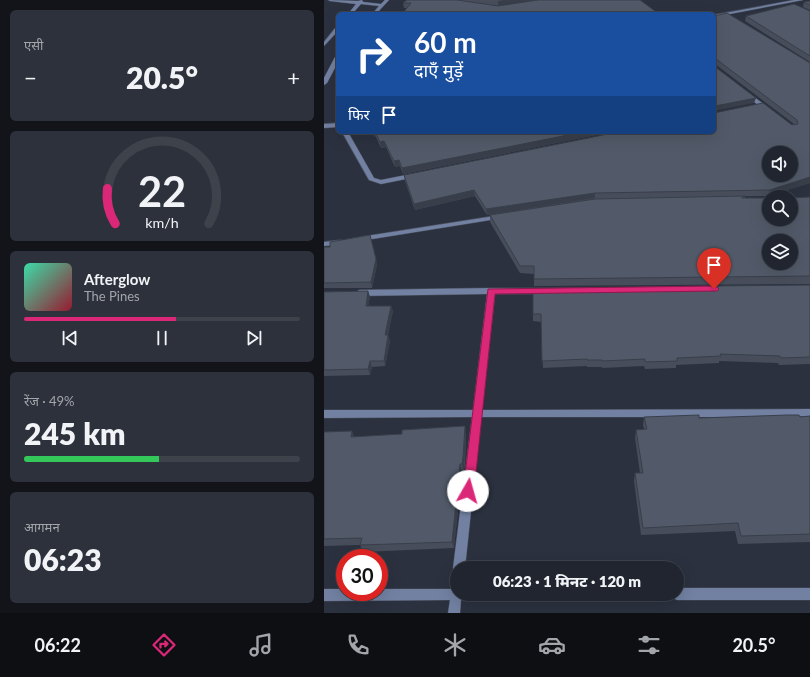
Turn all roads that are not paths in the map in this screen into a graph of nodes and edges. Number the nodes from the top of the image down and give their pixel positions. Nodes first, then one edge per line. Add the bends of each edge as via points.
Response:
1 (330, 0) edge
2 (386, 0) edge
3 (799, 0) edge
4 (361, 1) edge
5 (786, 3) junction
6 (381, 5) junction
7 (792, 6) edge
8 (352, 12) edge
9 (376, 12) edge
10 (727, 14) junction
11 (716, 16) edge
12 (734, 18) edge
13 (336, 30) edge
14 (324, 45) edge
15 (336, 61) edge
16 (324, 83) edge
17 (744, 91) edge
18 (762, 105) junction
19 (755, 106) edge
20 (774, 114) edge
21 (336, 125) edge
22 (324, 126) edge
23 (346, 134) edge
24 (420, 174) edge
25 (509, 215) edge
26 (324, 244) edge
27 (491, 291) junction
28 (555, 291) edge
29 (348, 293) edge
30 (477, 413) junction
31 (810, 413) edge
32 (324, 414) edge
33 (460, 561) edge
34 (450, 591) edge
35 (684, 594) edge
36 (810, 594) edge
37 (324, 595) edge
38 (456, 601) edge
39 (454, 613) edge

1 - 4 street
2 - 6 street
3 - 5 street
4 - 6 street
4 - 8 street
5 - 7 street
5 - 10 street
6 - 9 street
10 - 11 street
10 - 12 street
13 - 14 street
15 - 16 street
17 - 18 street
18 - 19 street
18 - 20 street
21 - 22 street
23 - 24 street via 371,179 381,182
25 - 26 street
27 - 28 street
27 - 29 street
27 - 30 street
30 - 31 street
30 - 32 street
30 - 33 street
34 - 37 street
35 - 36 street
38 - 39 street

